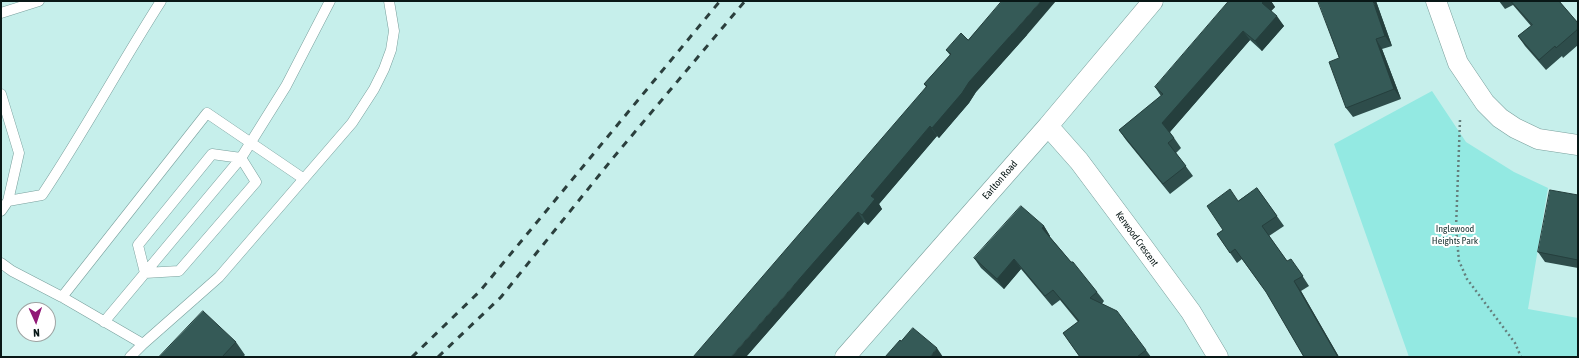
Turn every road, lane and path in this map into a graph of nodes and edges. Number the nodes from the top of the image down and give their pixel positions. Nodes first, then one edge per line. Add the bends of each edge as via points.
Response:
1 (39, 1) edge
2 (161, 1) edge
3 (330, 1) edge
4 (389, 1) edge
5 (1154, 1) edge
6 (1436, 1) edge
7 (1, 13) edge
8 (1, 94) edge
9 (1460, 120) dead end
10 (1048, 126) junction
11 (250, 143) junction
12 (1578, 145) edge
13 (241, 158) junction
14 (304, 179) junction
15 (8, 201) junction
16 (1, 211) edge
17 (1, 263) edge
18 (145, 273) junction
19 (62, 297) junction
20 (104, 322) junction
21 (143, 344) junction
22 (130, 357) edge
23 (845, 357) edge
24 (1218, 357) edge
25 (1521, 357) edge

1 - 7 lane
2 - 15 lane via 42,195
3 - 11 lane via 286,86
4 - 14 lane via 394,30 391,50 384,69 352,123
5 - 10 street, Earlton Road
6 - 12 street via 1458,63 1485,103 1500,118 1538,139
8 - 15 lane via 19,153
9 - 25 path via 1456,228 1459,261 1467,279 1515,343
10 - 23 street, Earlton Road
10 - 24 street, Kerwood Crescent via 1079,161 1141,244 1191,312
11 - 13 lane
11 - 14 lane
11 - 19 lane via 207,113
13 - 18 lane
13 - 18 lane via 212,154 138,245
13 - 18 lane via 256,182 179,271
14 - 21 lane via 219,277
15 - 16 lane
17 - 19 lane
18 - 20 lane
19 - 20 lane
20 - 21 lane
21 - 22 lane

